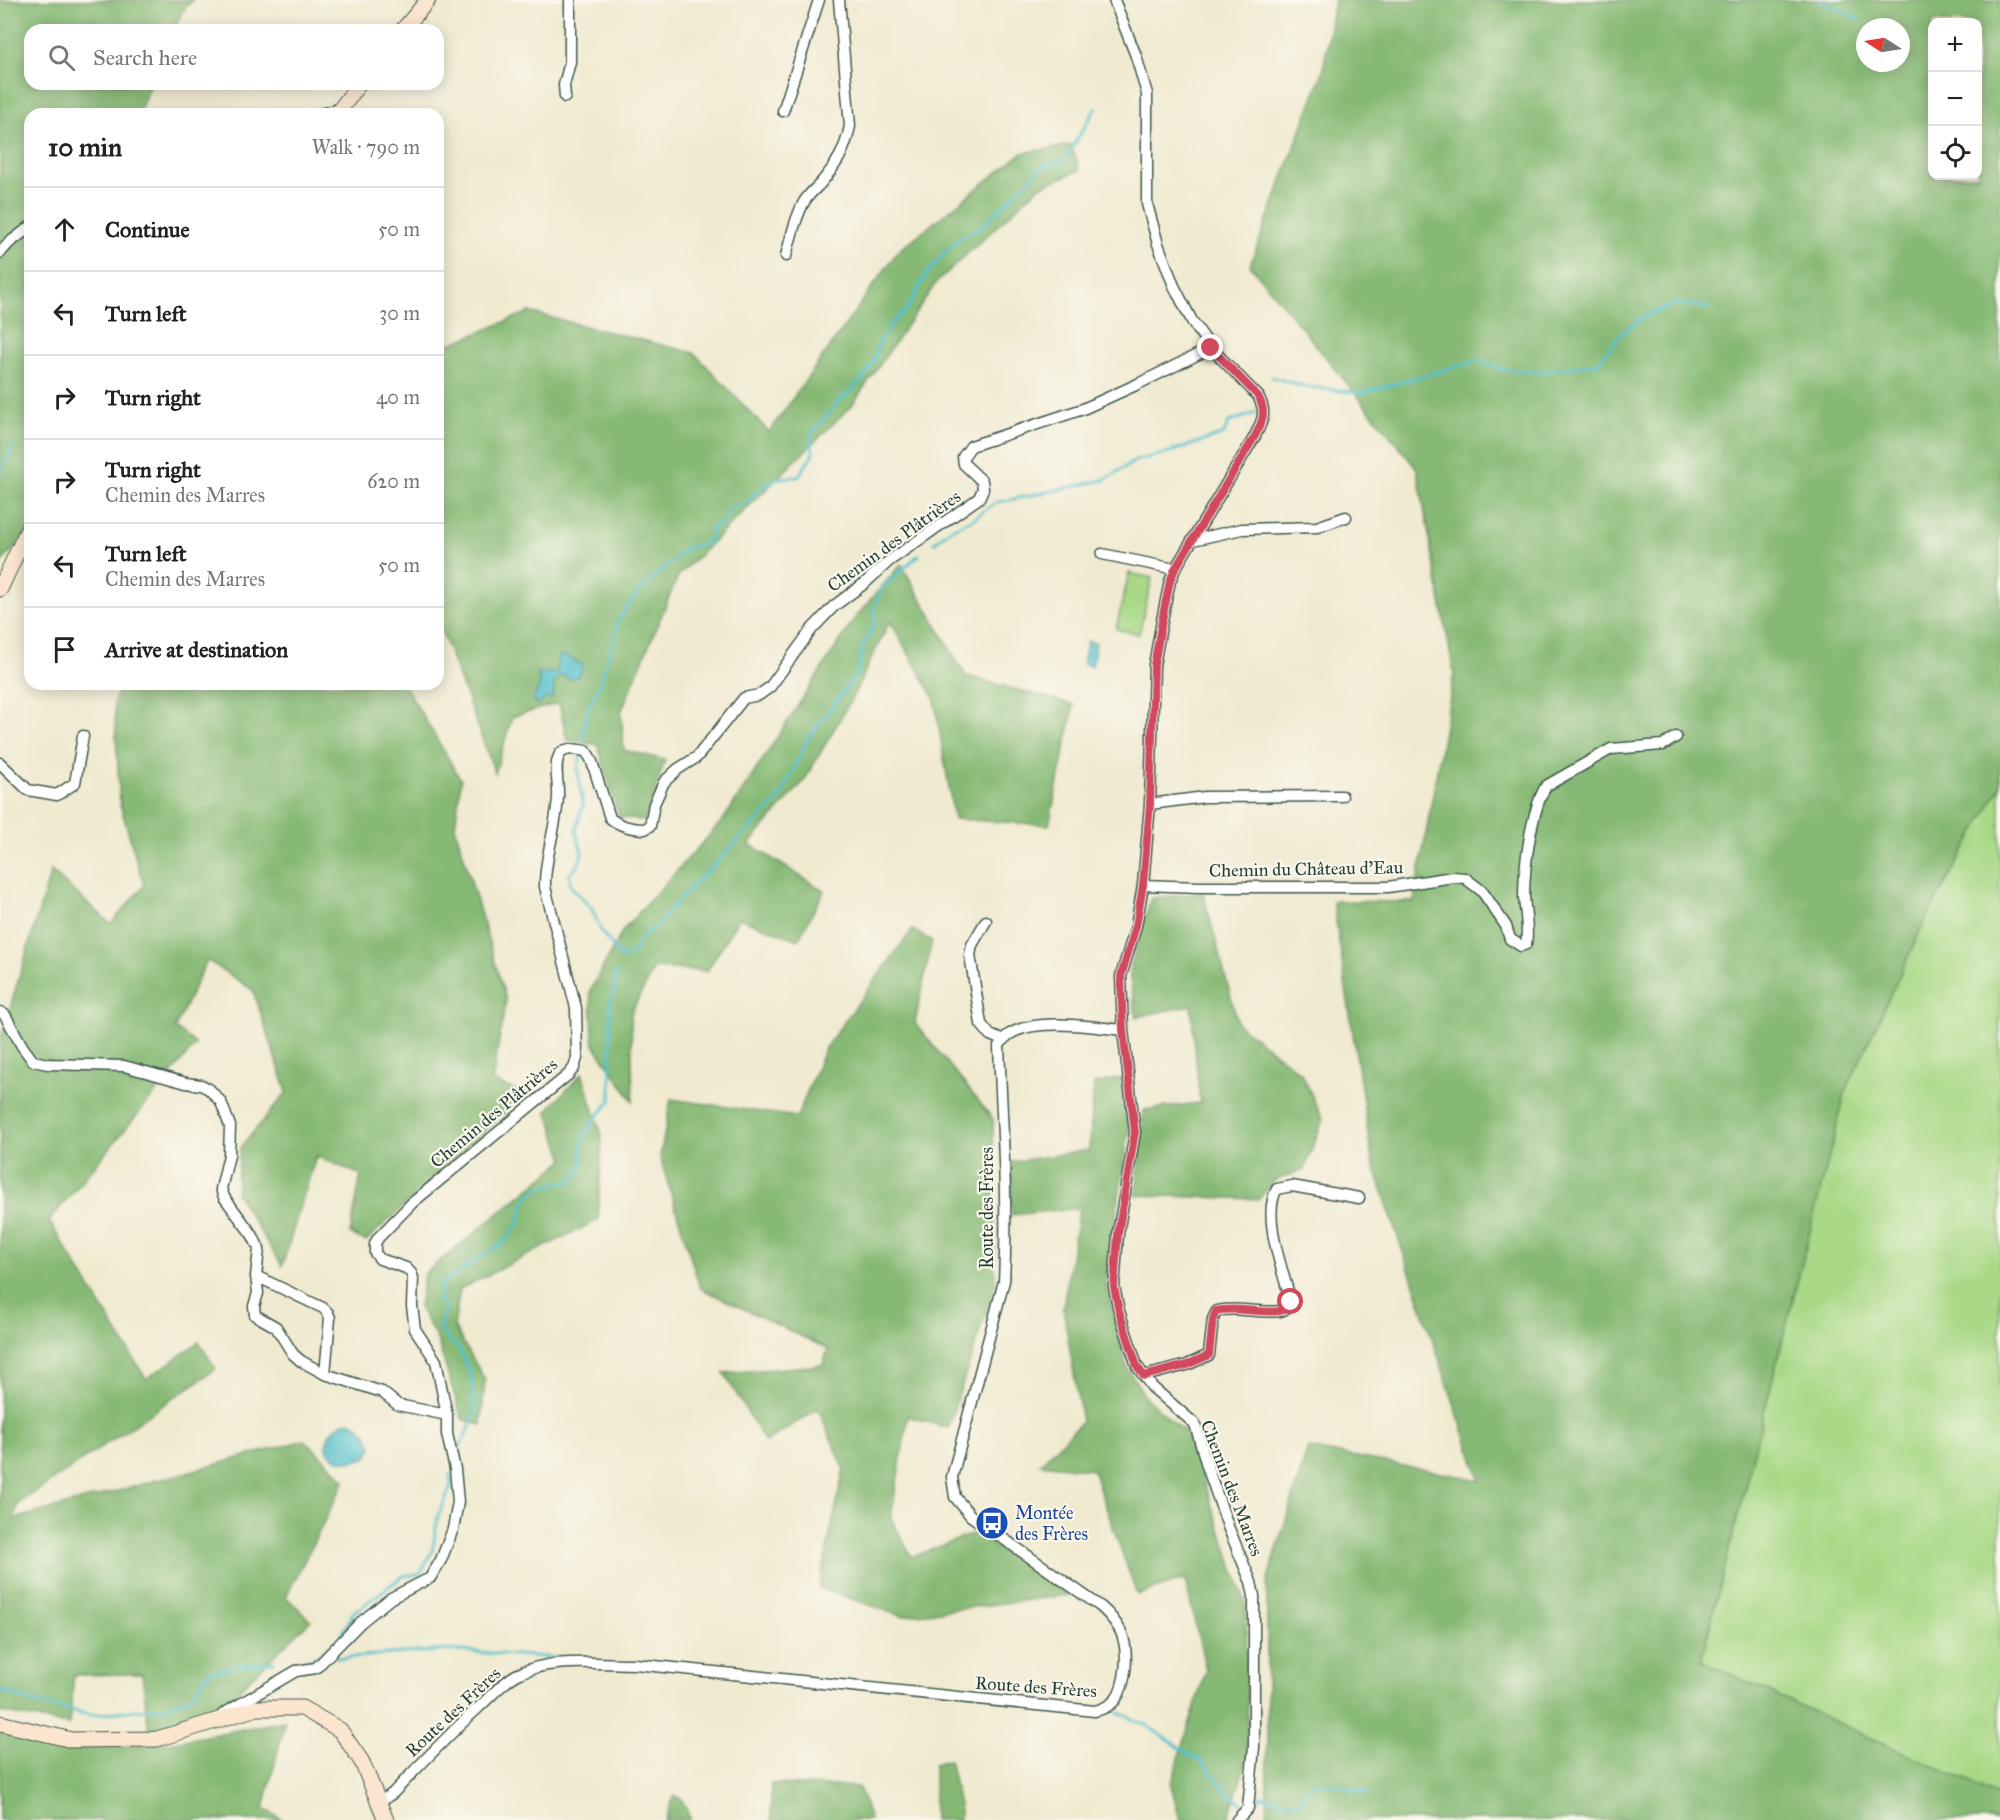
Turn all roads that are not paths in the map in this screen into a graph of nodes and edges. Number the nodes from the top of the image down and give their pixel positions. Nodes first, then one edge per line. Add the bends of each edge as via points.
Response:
1 (428, 0) edge
2 (570, 0) edge
3 (819, 0) edge
4 (839, 0) edge
5 (1114, 0) edge
6 (408, 24) edge
7 (355, 90) edge
8 (565, 97) dead end
9 (341, 108) edge
10 (783, 111) dead end
11 (24, 232) edge
12 (0, 253) edge
13 (786, 256) dead end
14 (1211, 348) junction
15 (1346, 517) dead end
16 (24, 538) edge
17 (1193, 540) junction
18 (1102, 554) dead end
19 (1175, 569) junction
20 (0, 589) edge
21 (83, 735) dead end
22 (1676, 737) dead end
23 (0, 763) edge
24 (1342, 796) dead end
25 (1150, 804) junction
26 (1143, 885) junction
27 (986, 921) dead end
28 (0, 1012) edge
29 (1123, 1030) junction
30 (1002, 1040) junction
31 (1359, 1198) dead end
32 (256, 1276) junction
33 (325, 1374) junction
34 (1144, 1376) junction
35 (447, 1415) junction
36 (0, 1723) edge
37 (210, 1723) junction
38 (380, 1802) junction
39 (386, 1820) edge
40 (1237, 1820) edge

1 - 6 street
2 - 8 street via 570,62
3 - 10 street
4 - 13 street via 850,126 842,154 805,200
5 - 14 street, Chemin des Marres via 1147,94 1150,219 1174,286
7 - 9 street
11 - 12 street
14 - 17 street, Chemin des Marres via 1258,396 1264,412 1255,436
14 - 35 street, Chemin des Plâtrières via 1083,409 971,446 963,457 964,464 982,481 979,498 889,561 823,616 770,687 759,695 744,698 697,757 664,782 650,826 628,828 610,818 586,751 573,749 560,754 556,816 544,874 576,1008 578,1047 574,1068 412,1203 375,1244 380,1259 411,1273 415,1329 435,1361
15 - 17 street via 1317,527 1242,528
16 - 20 street
17 - 19 street, Chemin des Marres
18 - 19 street
19 - 25 street, Chemin des Marres via 1154,665
21 - 23 street via 75,783 57,795 28,790
22 - 26 street, Chemin du Château d'Eau via 1662,745 1611,749 1546,786 1528,849 1524,882 1527,935 1526,944 1521,946 1510,939 1506,926 1482,891 1465,878 1453,876 1388,887
24 - 25 street via 1204,797
25 - 26 street, Chemin des Marres
26 - 29 street, Chemin des Marres via 1121,976
27 - 30 street via 970,955 981,1024 990,1035
28 - 32 street via 33,1061 123,1066 210,1089 221,1102 230,1126 229,1155 221,1189 259,1249
29 - 30 street via 1078,1025 1022,1028
29 - 34 street, Chemin des Marres via 1135,1132 1118,1234 1114,1287 1137,1366
30 - 38 street, Route des Frères via 999,1046 1004,1281 952,1487 960,1505 971,1516 1101,1606 1112,1618 1122,1634 1125,1653 1122,1686 1115,1699 1107,1708 1095,1711 635,1664 570,1663 517,1674
31 - 34 street via 1292,1186 1277,1189 1272,1218 1291,1302 1287,1308 1216,1311 1209,1355
32 - 33 street via 255,1315 276,1327 301,1361
32 - 33 street via 328,1313
33 - 35 street via 382,1392 398,1405
34 - 40 street, Chemin des Marres via 1195,1424 1254,1596 1254,1747 1248,1808
35 - 37 street, Chemin des Plâtrières via 458,1502 453,1529 430,1578 391,1598 368,1616 316,1668 296,1671
36 - 37 street via 72,1740 157,1739
37 - 38 street via 257,1708 302,1708 340,1730 363,1762
38 - 39 street

